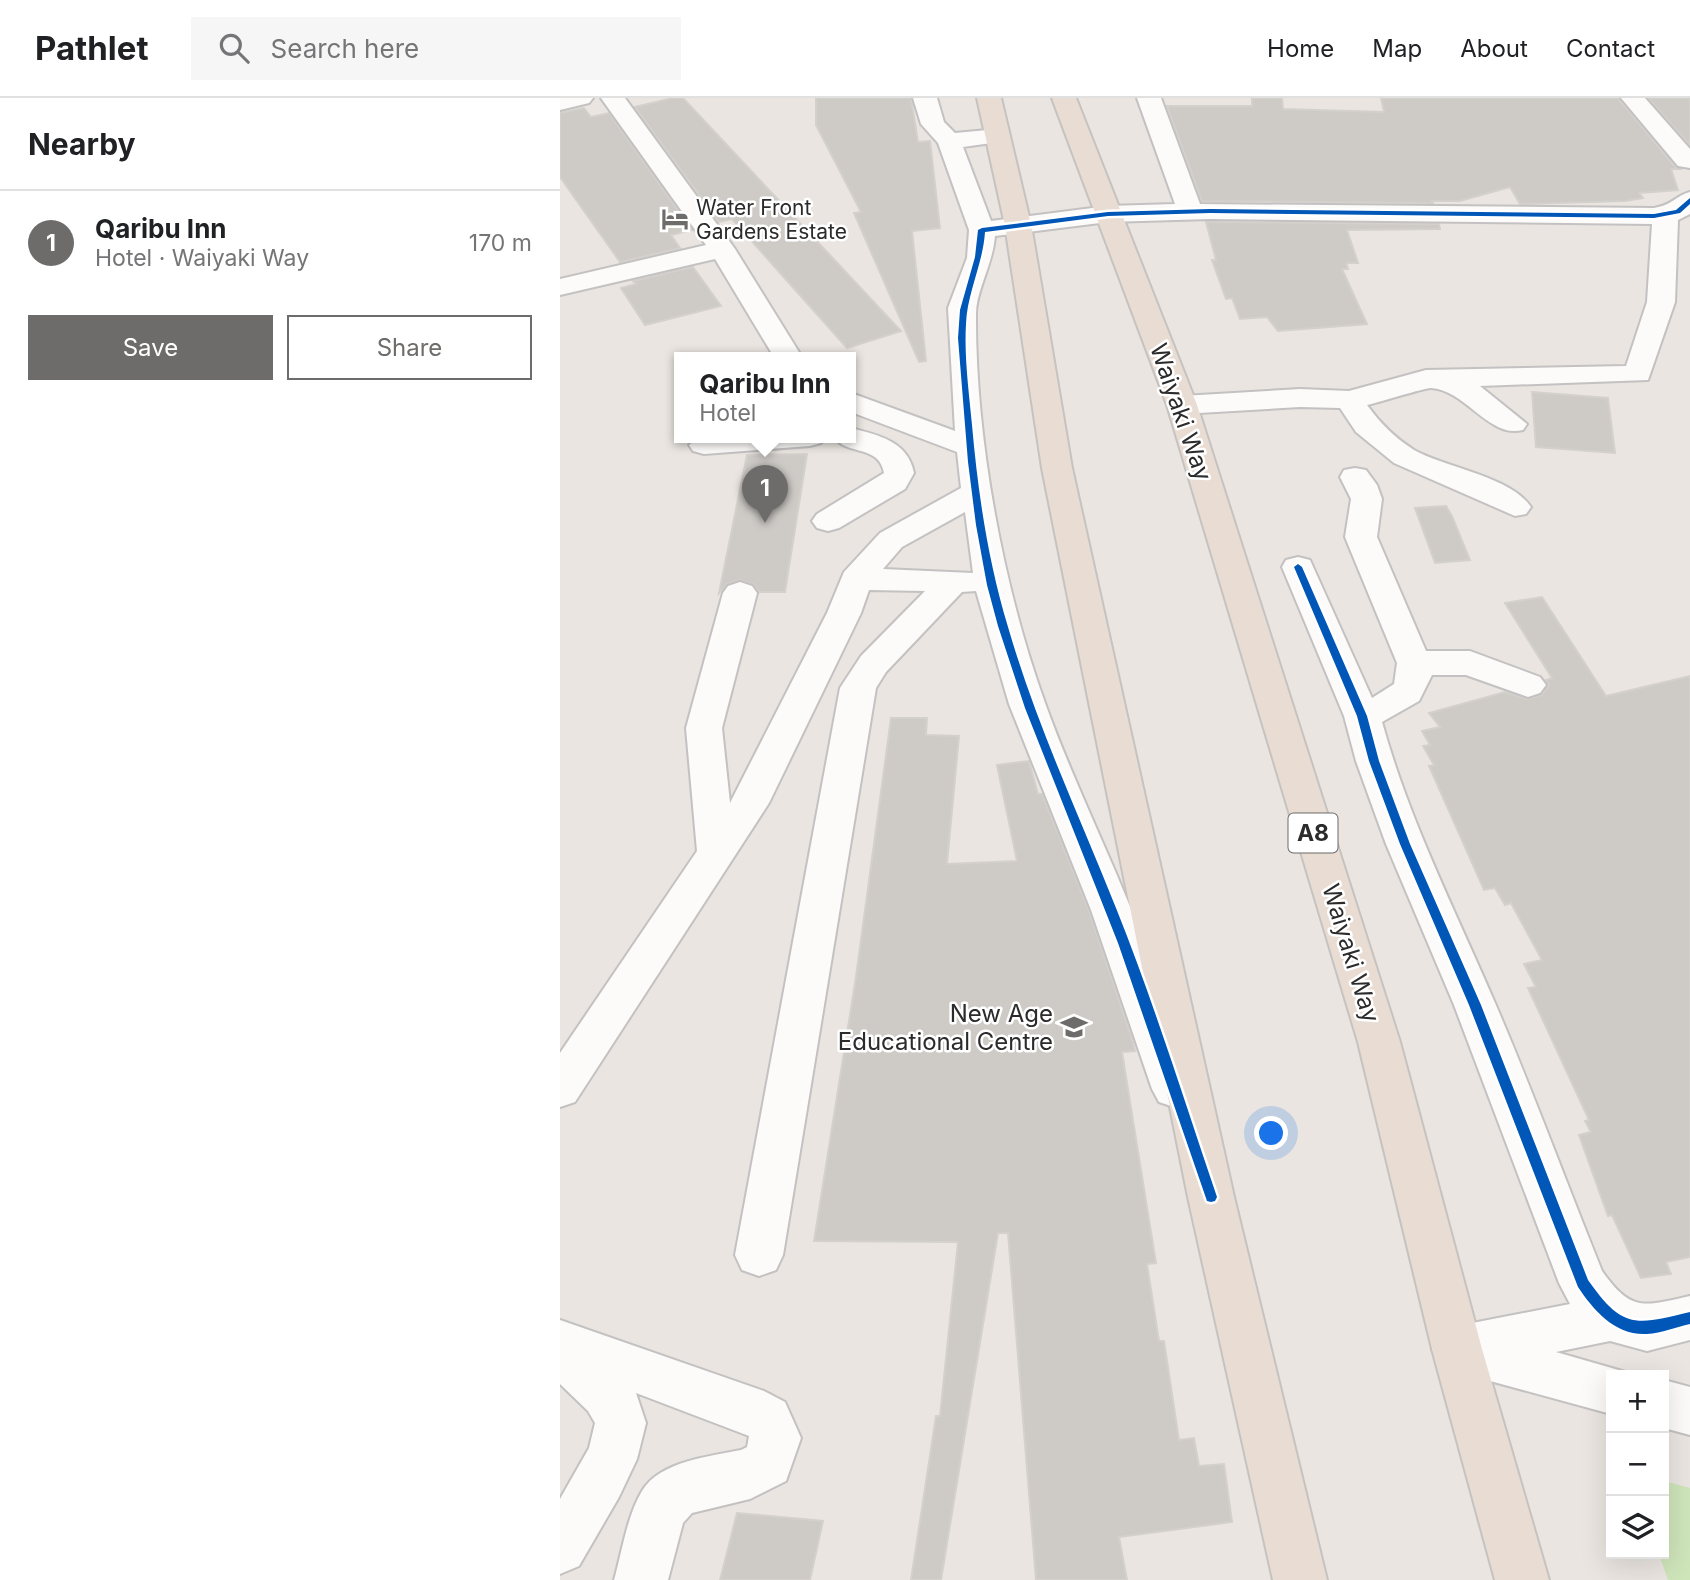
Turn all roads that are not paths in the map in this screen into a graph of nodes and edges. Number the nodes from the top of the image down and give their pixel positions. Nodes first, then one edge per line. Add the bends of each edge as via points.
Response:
1 (581, 98) edge
2 (613, 98) edge
3 (925, 98) edge
4 (989, 98) edge
5 (1064, 98) edge
6 (1149, 98) edge
7 (1633, 98) edge
8 (560, 103) edge
9 (998, 136) junction
10 (948, 141) junction
11 (1689, 162) edge
12 (1690, 200) edge
13 (1190, 212) junction
14 (1108, 215) junction
15 (1665, 215) junction
16 (1000, 227) junction
17 (722, 249) junction
18 (560, 287) edge
19 (785, 352) edge
20 (1422, 380) junction
21 (1349, 400) junction
22 (856, 404) edge
23 (1182, 405) junction
24 (1512, 424) dead end
25 (856, 439) edge
26 (725, 443) edge
27 (704, 445) dead end
28 (971, 447) junction
29 (1355, 477) dead end
30 (977, 492) junction
31 (1515, 507) dead end
32 (828, 521) dead end
33 (1298, 567) dead end
34 (856, 579) junction
35 (973, 583) junction
36 (740, 593) dead end
37 (1414, 663) junction
38 (1528, 685) dead end
39 (1362, 716) junction
40 (717, 855) junction
41 (560, 1089) edge
42 (1211, 1197) junction
43 (759, 1255) dead end
44 (1613, 1318) junction
45 (1690, 1318) edge
46 (560, 1343) edge
47 (1457, 1349) junction
48 (560, 1352) edge
49 (1606, 1389) edge
50 (1669, 1405) edge
51 (1690, 1411) edge
52 (560, 1547) edge
53 (642, 1580) edge
54 (1300, 1580) edge
55 (1522, 1580) edge

1 - 8 street
2 - 17 street
3 - 10 street via 933,124
4 - 9 highway
5 - 14 highway, Waiyaki Way / A8
6 - 13 street
7 - 11 street
9 - 10 street
9 - 16 highway
10 - 16 street
12 - 15 street via 1678,212
13 - 14 street
13 - 15 street
14 - 16 street
14 - 23 highway, Waiyaki Way / A8
15 - 20 street via 1661,302 1638,374
16 - 28 street via 980,258 962,308
16 - 42 highway via 1057,468
17 - 18 street
17 - 19 street
20 - 21 street
20 - 24 street via 1448,383 1474,394
21 - 23 street
21 - 31 street via 1375,438 1399,456 1482,485
22 - 28 street
23 - 47 highway, Waiyaki Way / A8 via 1379,1042
25 - 32 street via 884,449 894,457 899,473 894,482
26 - 27 street
28 - 30 street
29 - 37 street via 1368,498 1361,537
30 - 34 street via 891,540
30 - 35 street
33 - 39 street
34 - 35 street
34 - 40 street via 844,614 756,794
35 - 42 street via 1111,910
35 - 43 street via 873,664 858,688
36 - 40 street via 704,728
37 - 38 street via 1470,663
37 - 39 street via 1413,687
39 - 44 street via 1405,844 1455,955 1583,1283
40 - 41 street
42 - 54 highway
44 - 45 street via 1645,1329
44 - 47 street
46 - 53 street via 746,1408 767,1419 775,1438 768,1463 750,1474 695,1485 661,1508
47 - 49 street
47 - 55 highway, Waiyaki Way / A8
48 - 52 street via 619,1411 621,1424 620,1436 591,1497
50 - 51 street

